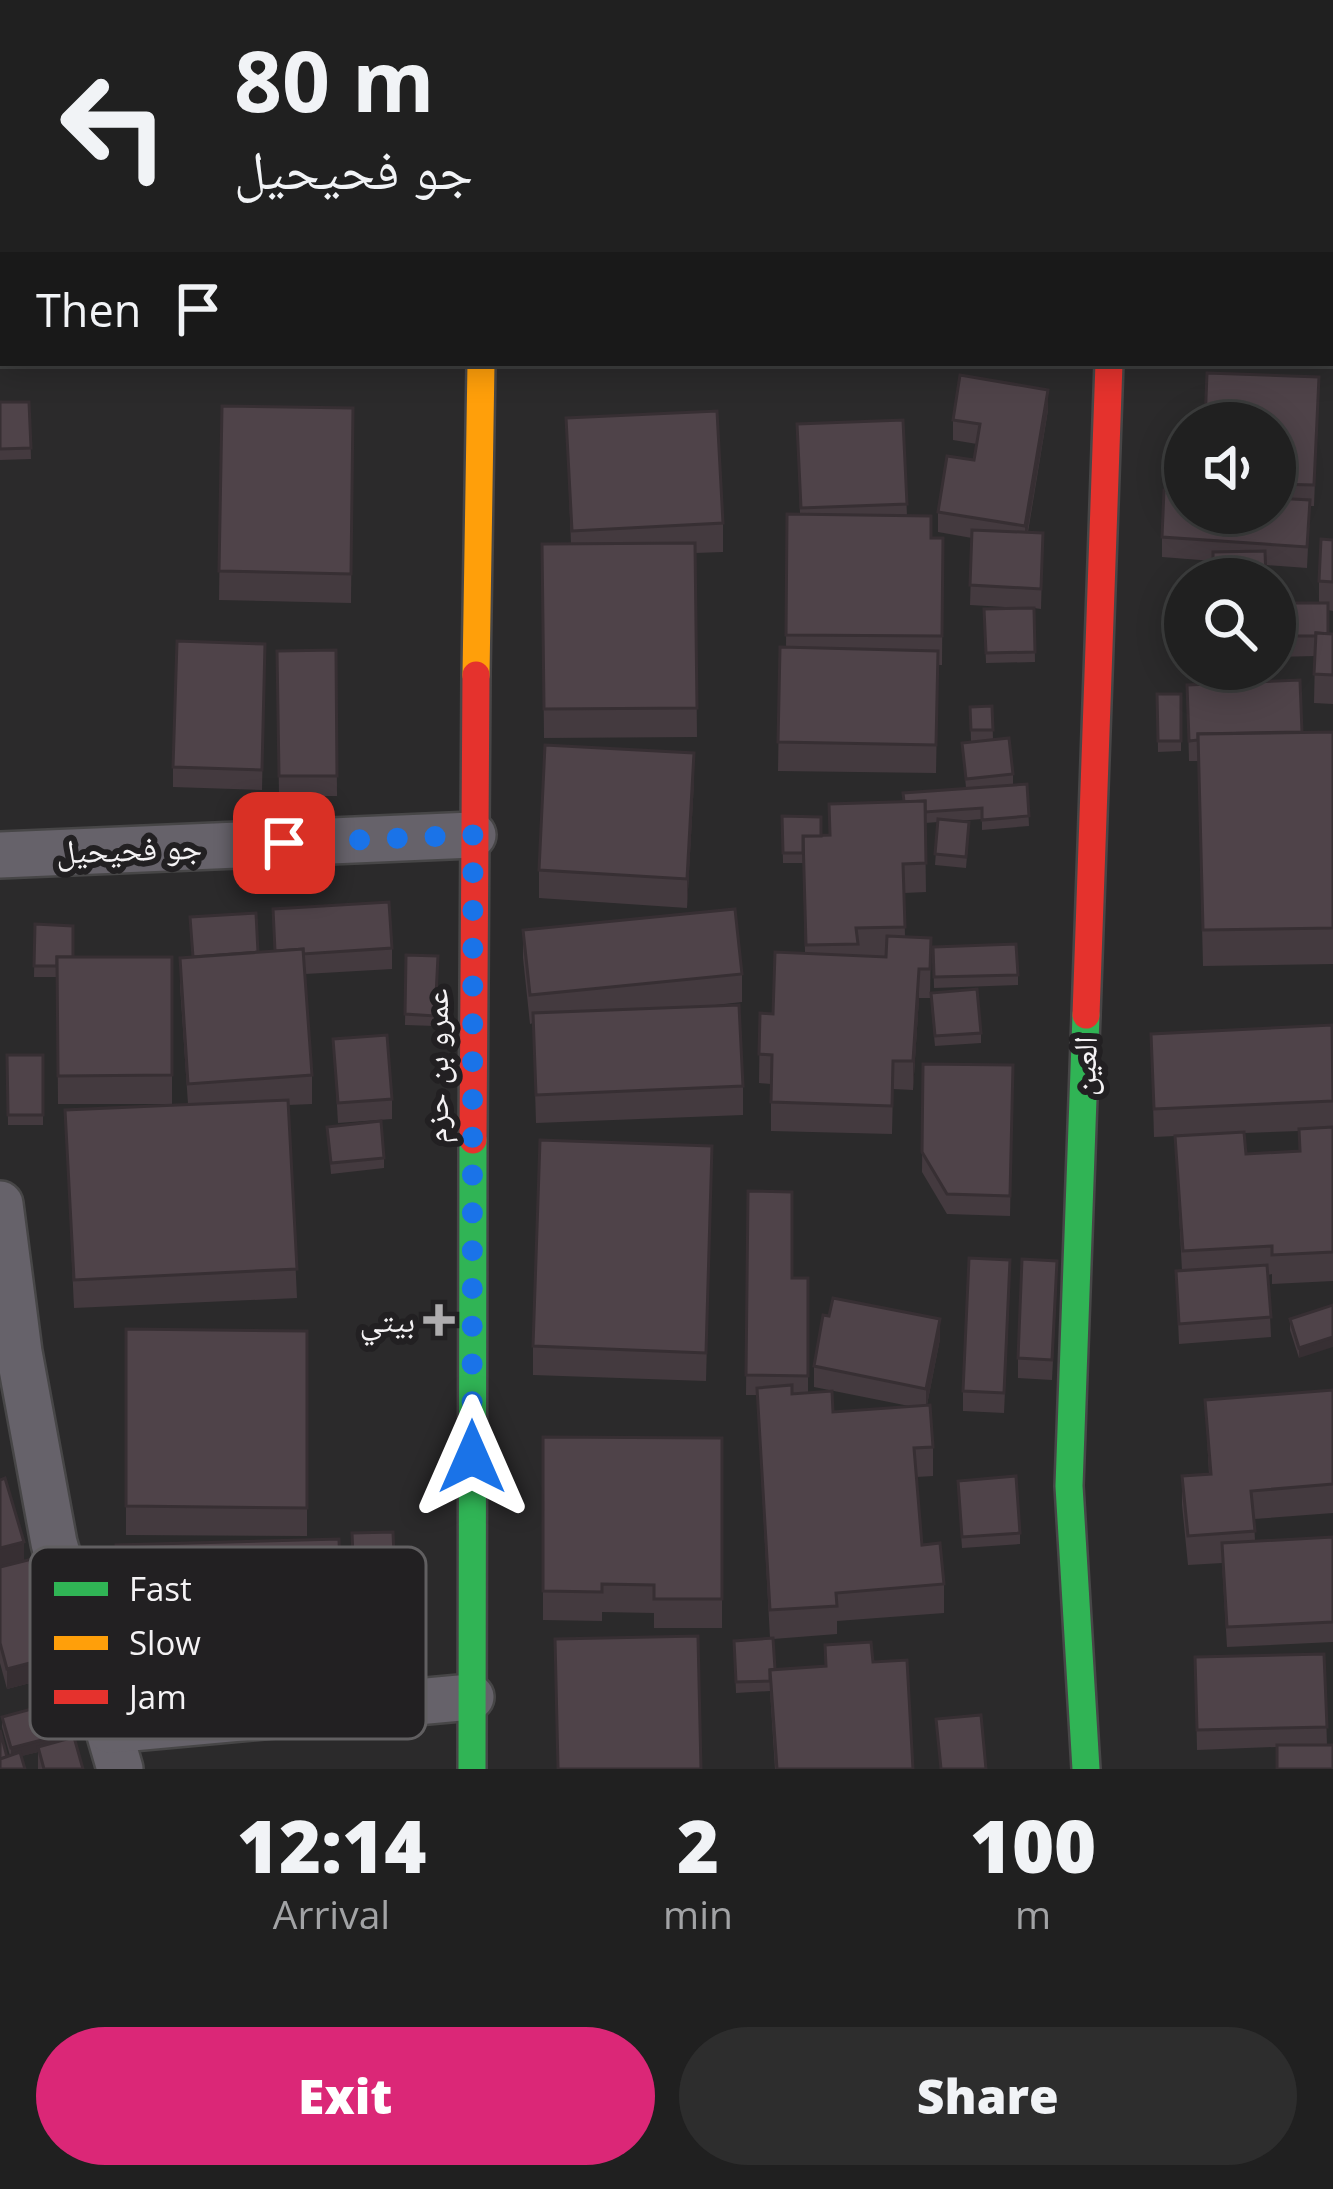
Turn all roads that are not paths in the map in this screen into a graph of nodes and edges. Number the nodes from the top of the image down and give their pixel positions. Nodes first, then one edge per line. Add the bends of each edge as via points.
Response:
1 (481, 366) edge
2 (1109, 366) edge
3 (473, 835) junction
4 (0, 854) edge
5 (0, 1204) edge
6 (55, 1547) edge
7 (471, 1697) junction
8 (426, 1704) edge
9 (183, 1739) edge
10 (115, 1749) edge
11 (472, 1769) edge
12 (1087, 1769) edge

1 - 3 street, عمرو بن حزم
2 - 12 street, العين via 1069,1486
3 - 4 street, جو فحيحيل
3 - 7 street, عمرو بن حزم
5 - 6 street
7 - 8 street
7 - 11 street, عمرو بن حزم
9 - 10 street

